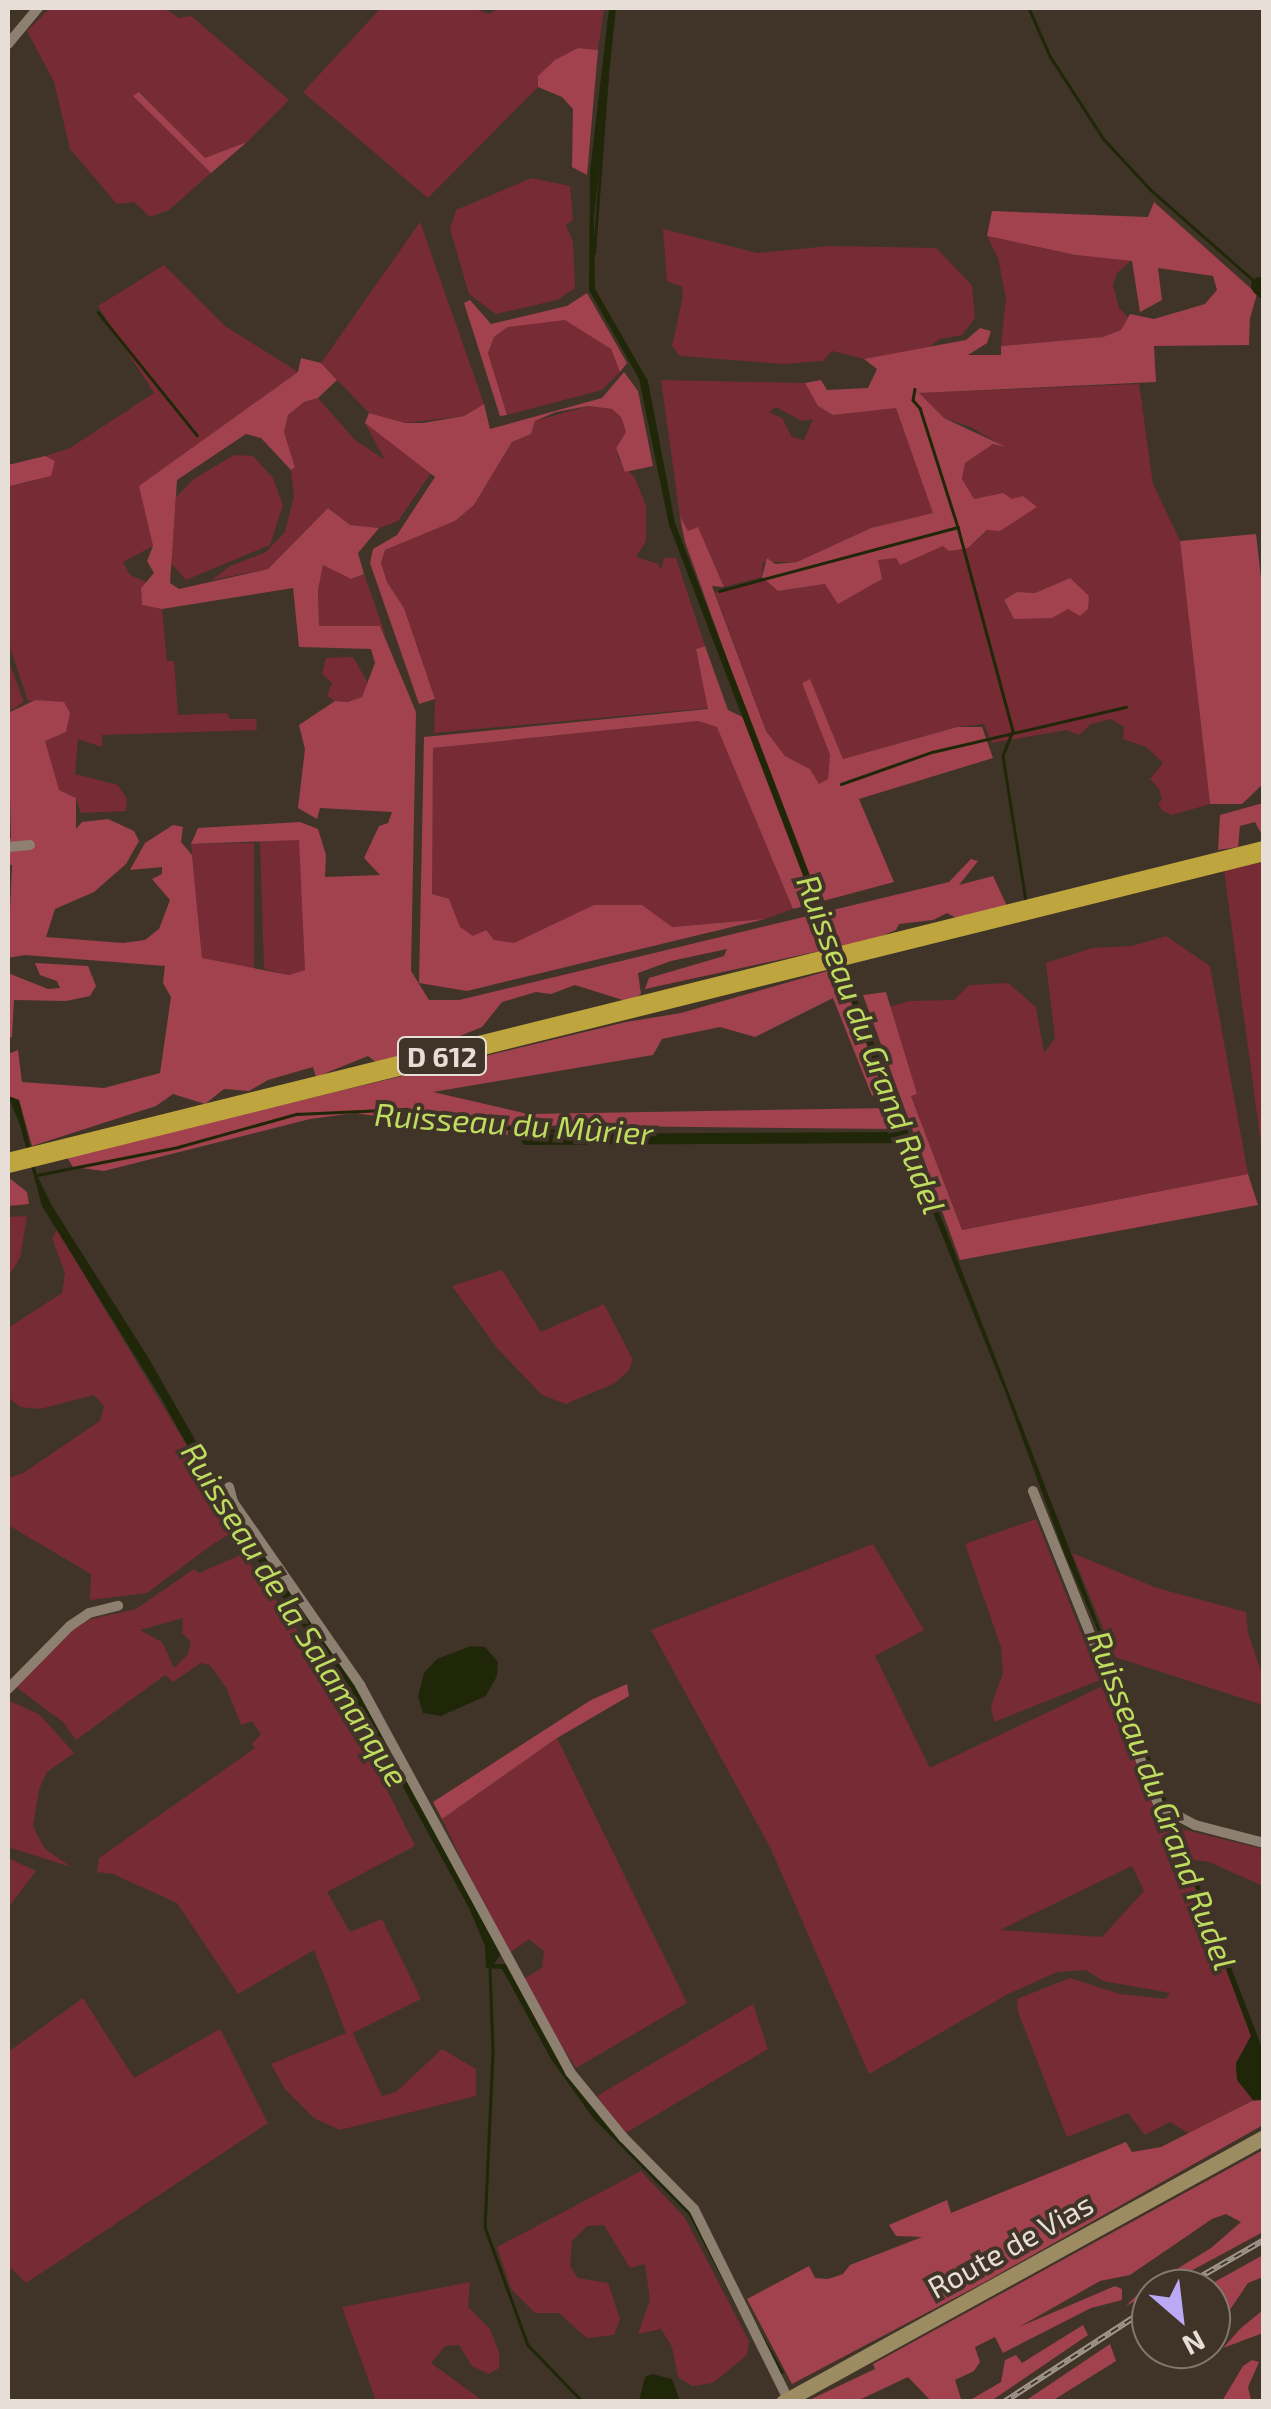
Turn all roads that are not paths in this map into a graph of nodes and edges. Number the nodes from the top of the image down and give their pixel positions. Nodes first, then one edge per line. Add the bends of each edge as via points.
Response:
1 (38, 8) edge
2 (8, 44) edge
3 (30, 845) dead end
4 (8, 847) edge
5 (1264, 851) edge
6 (8, 1163) edge
7 (229, 1488) dead end
8 (1034, 1491) dead end
9 (118, 1606) dead end
10 (8, 1689) edge
11 (1264, 1843) edge
12 (1264, 2137) edge
13 (786, 2400) edge

1 - 2 street
3 - 4 street
5 - 6 highway, D 612
7 - 13 street via 360,1685 570,2072 694,2209
8 - 11 street via 1163,1811
9 - 10 street via 70,1626
12 - 13 main road, Route de Vias

